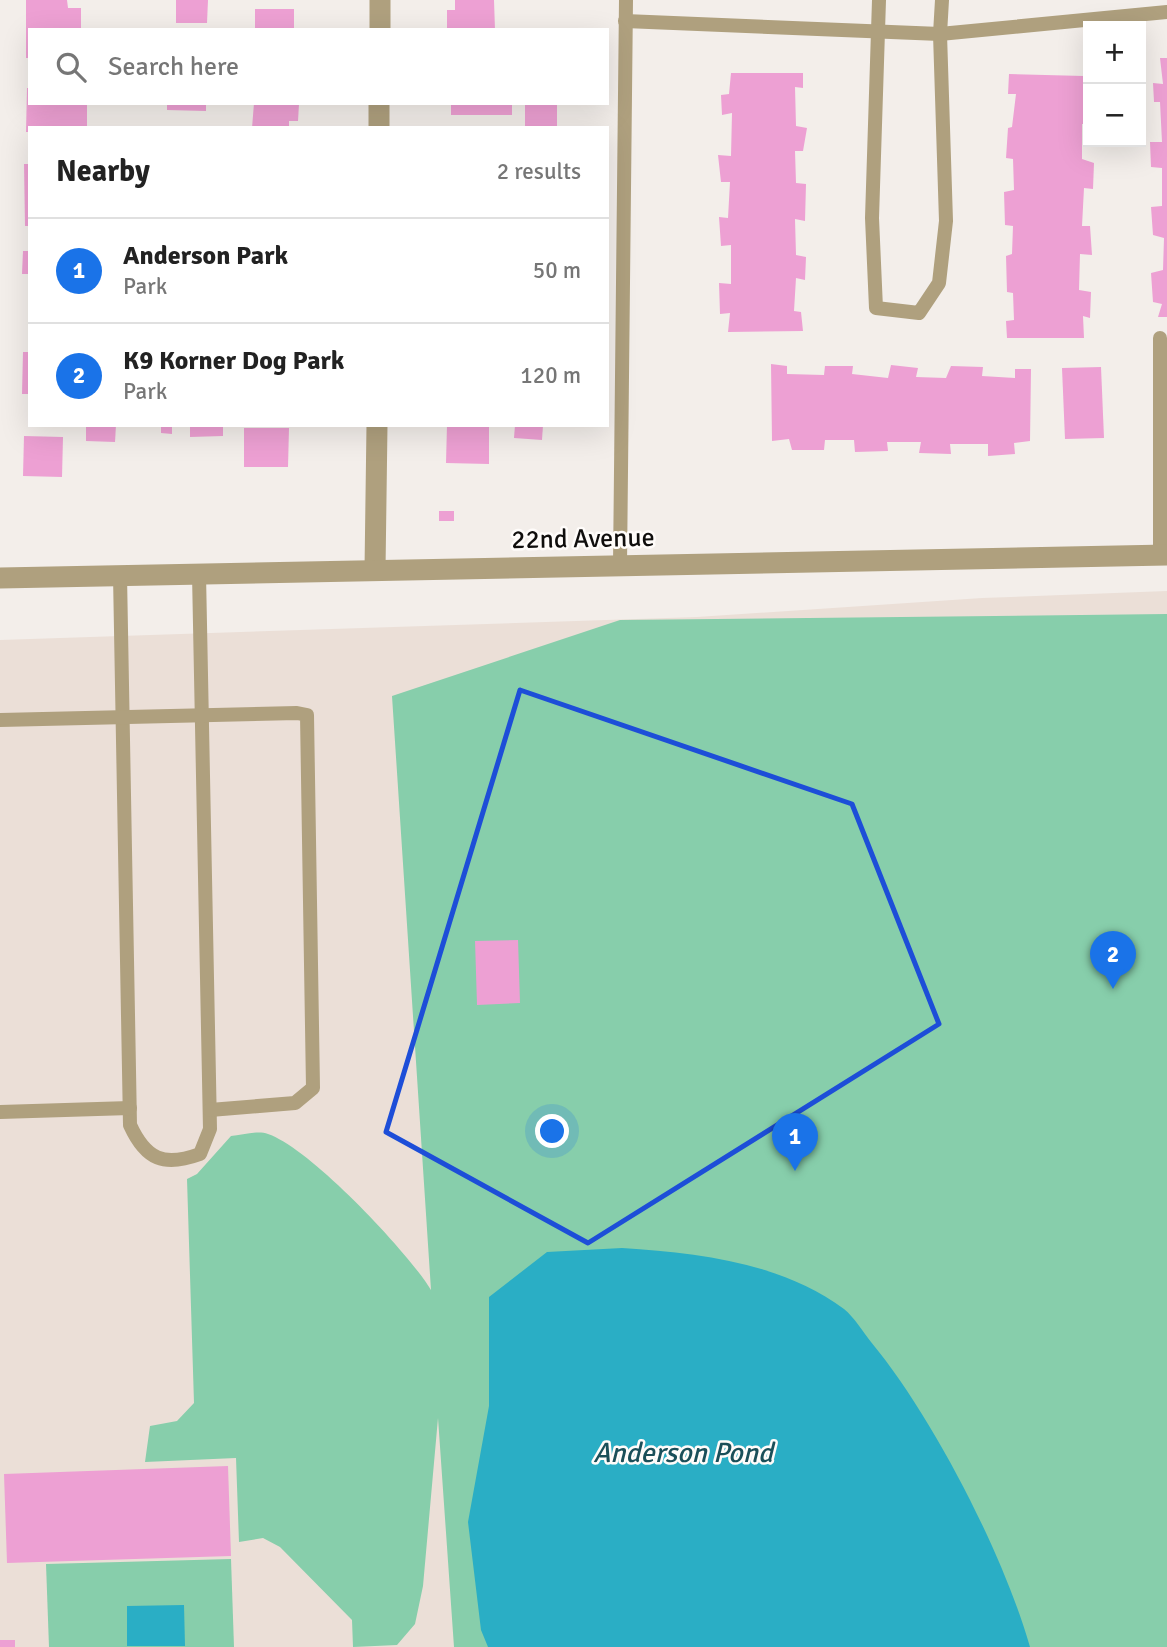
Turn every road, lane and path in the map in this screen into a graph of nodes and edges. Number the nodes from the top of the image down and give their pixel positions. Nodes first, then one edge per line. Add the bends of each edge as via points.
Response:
1 (380, 0) edge
2 (626, 0) edge
3 (879, 0) edge
4 (942, 0) edge
5 (1167, 12) edge
6 (625, 21) junction
7 (380, 28) edge
8 (880, 31) junction
9 (940, 34) junction
10 (379, 105) edge
11 (379, 126) edge
12 (1160, 338) dead end
13 (377, 427) edge
14 (1164, 555) edge
15 (620, 565) junction
16 (376, 570) junction
17 (199, 574) junction
18 (120, 575) junction
19 (0, 578) edge
20 (202, 715) junction
21 (122, 716) junction
22 (0, 720) edge
23 (130, 1108) junction
24 (210, 1110) junction
25 (0, 1112) edge

1 - 7 street
2 - 6 lane
3 - 8 lane
4 - 9 lane
5 - 9 lane
6 - 8 lane
6 - 15 lane
8 - 9 lane
8 - 9 lane via 872,218 876,308 919,313 939,283 946,221
10 - 11 street
12 - 14 lane
13 - 16 street
14 - 15 street, 22nd Avenue
15 - 16 street, 22nd Avenue
16 - 17 street, 22nd Avenue
17 - 18 street, 22nd Avenue
17 - 20 lane
18 - 19 street, 22nd Avenue
18 - 21 lane
20 - 21 lane
20 - 24 lane
20 - 24 lane via 307,715 313,1088 295,1103
21 - 22 lane
21 - 23 lane
23 - 24 lane via 130,1125 140,1147 160,1159 180,1161 200,1154 210,1129
23 - 25 lane

